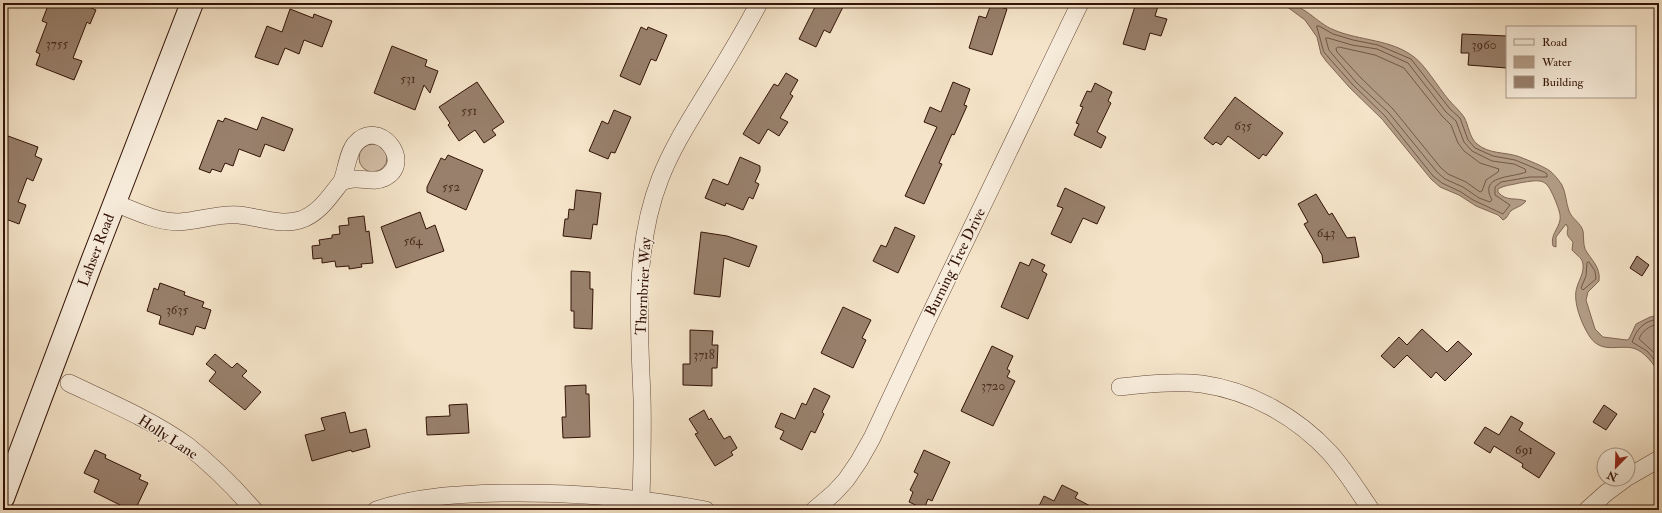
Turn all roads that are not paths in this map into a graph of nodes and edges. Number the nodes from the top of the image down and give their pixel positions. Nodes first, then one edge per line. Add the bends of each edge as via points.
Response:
1 (192, 3) edge
2 (759, 3) edge
3 (1080, 3) edge
4 (342, 181) dead end
5 (115, 203) junction
6 (69, 382) dead end
7 (1120, 387) dead end
8 (1659, 459) edge
9 (1636, 472) edge
10 (1614, 487) edge
11 (3, 498) edge
12 (641, 500) junction
13 (254, 510) edge
14 (376, 510) edge
15 (706, 510) edge
16 (814, 510) edge
17 (1372, 510) edge
18 (1587, 510) edge

1 - 5 street, Lahser Road
2 - 12 street, Thornbrier Way via 671,155 660,179 647,223 640,297
3 - 16 street, Burning Tree Drive via 872,438 846,480
4 - 5 street via 313,214 287,222 272,222 238,215 169,221
5 - 11 street, Lahser Road
6 - 13 street, Holly Lane via 155,426 187,446 224,477
7 - 17 street via 1172,383 1201,384 1224,388 1250,397 1280,412 1319,442 1344,469
8 - 9 street
10 - 18 street
12 - 14 street via 572,494 482,494 418,499
12 - 15 street

